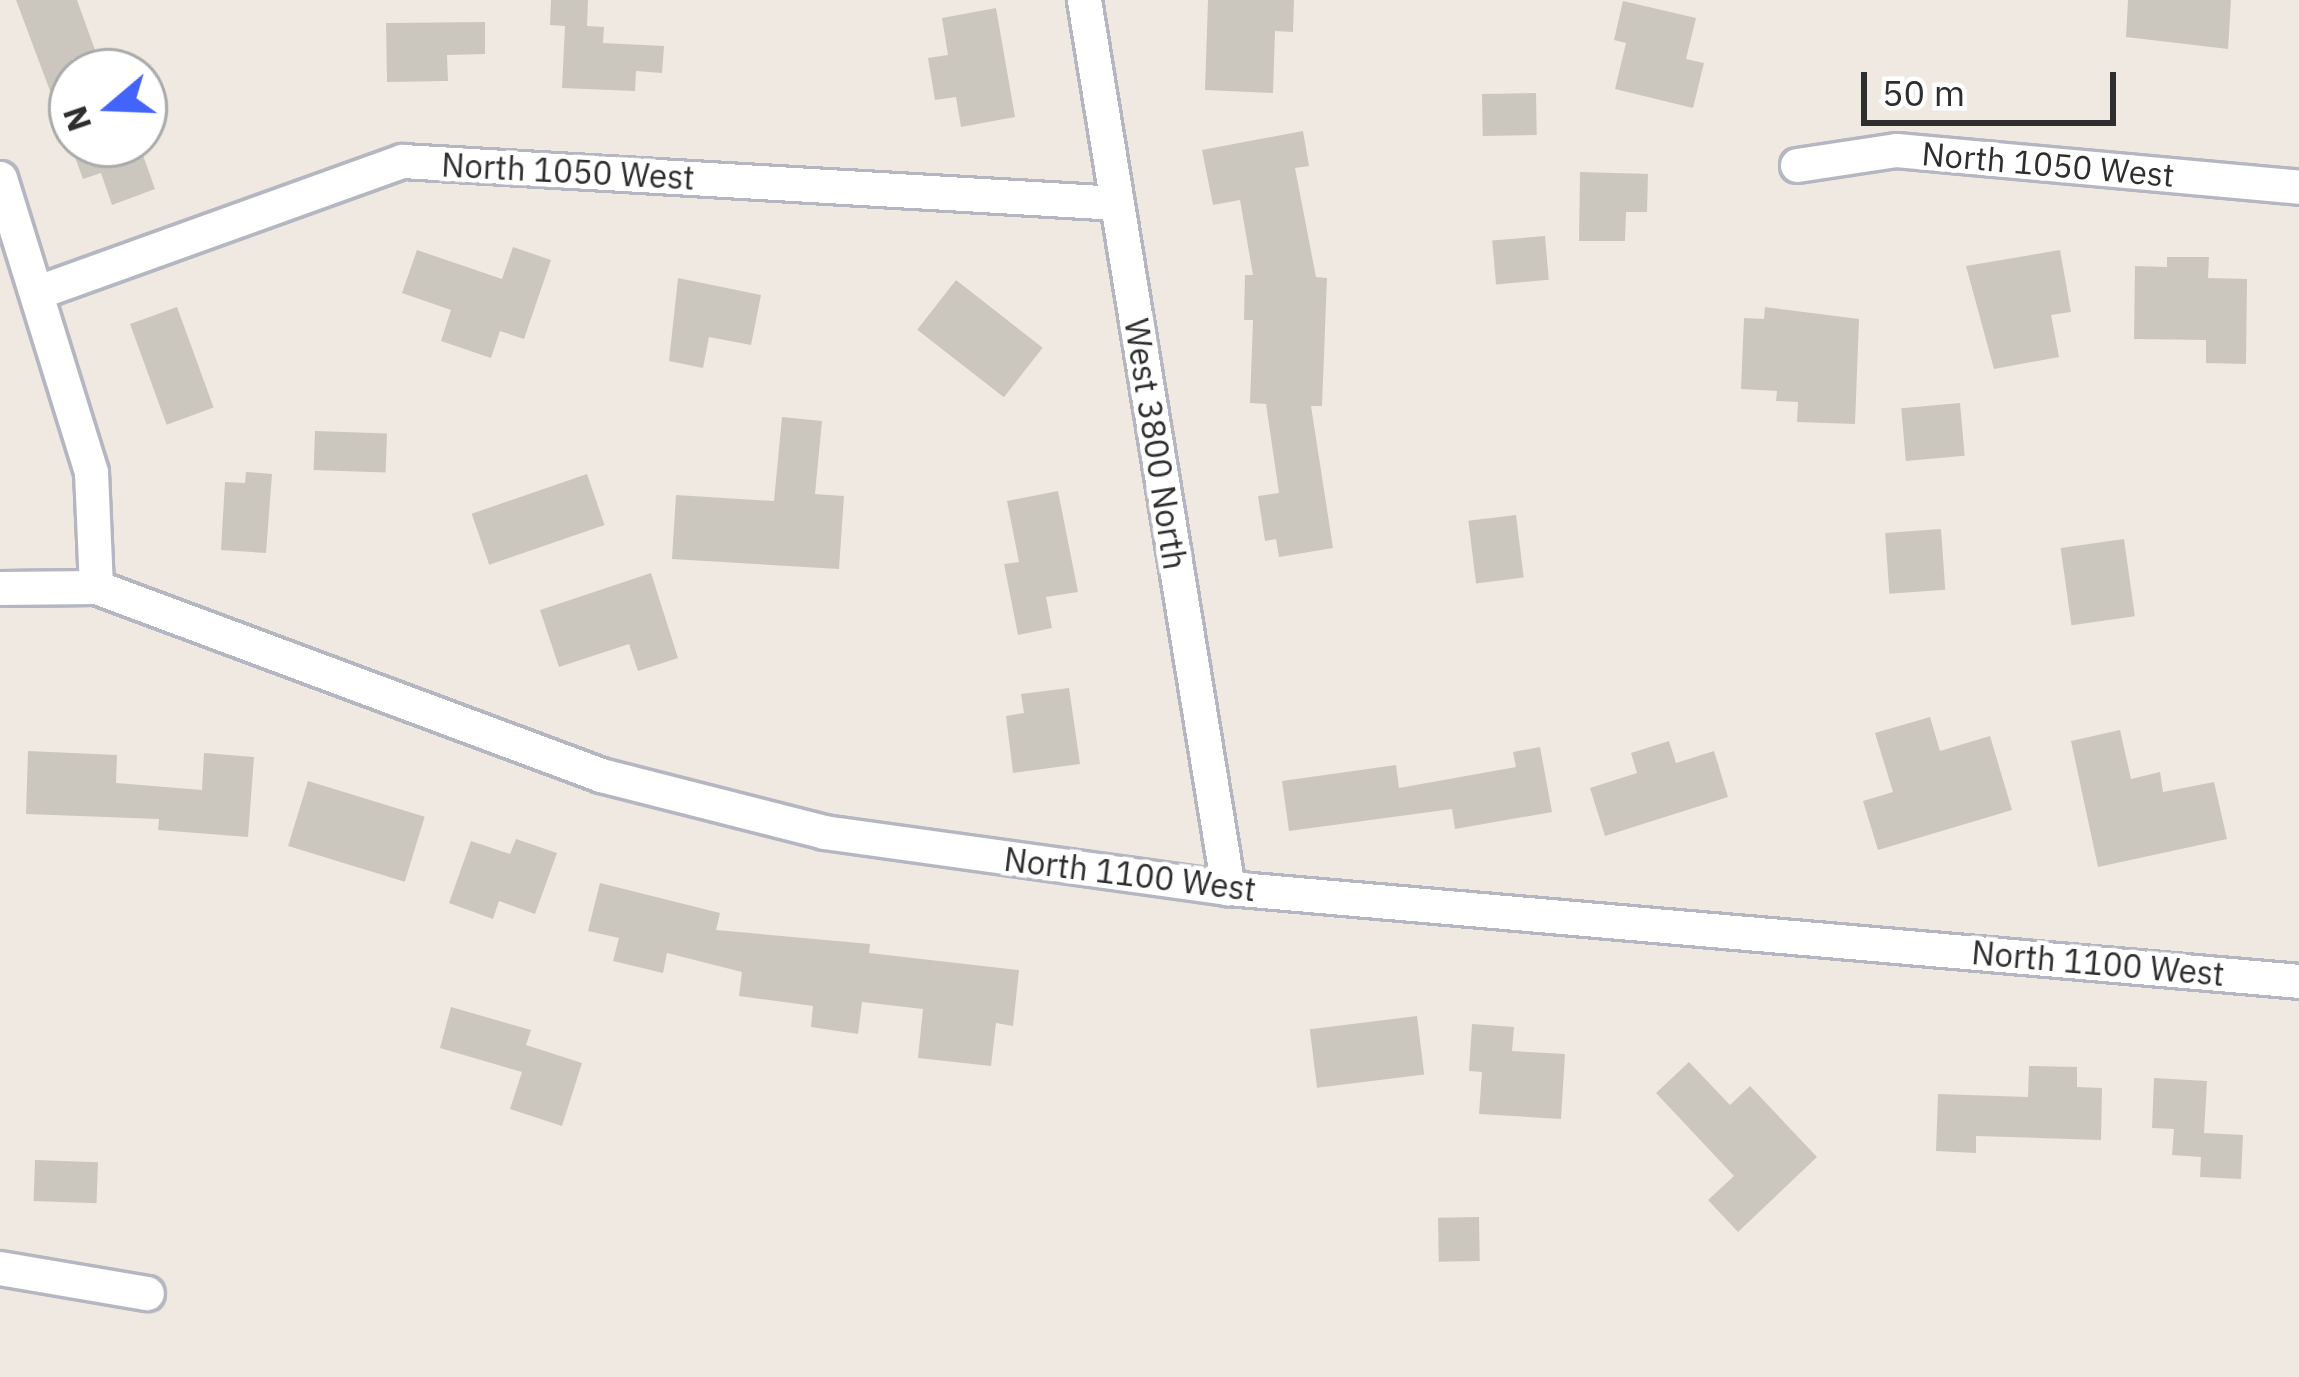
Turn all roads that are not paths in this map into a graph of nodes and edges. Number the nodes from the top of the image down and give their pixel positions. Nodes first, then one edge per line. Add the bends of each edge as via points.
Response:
1 (1084, 0) edge
2 (1797, 165) dead end
3 (0, 178) edge
4 (2299, 187) edge
5 (1117, 203) junction
6 (41, 291) junction
7 (96, 587) junction
8 (0, 588) edge
9 (1228, 888) junction
10 (2299, 980) edge
11 (0, 1268) edge
12 (147, 1293) dead end

1 - 5 street, West 3800 North
2 - 4 street, North 1050 West via 1896,150
3 - 6 street
5 - 6 street, North 1050 West via 402,161
5 - 9 street, West 3800 North
6 - 7 street via 91,472
7 - 8 street, North 1100 West
7 - 9 street, North 1100 West via 602,776 824,832
9 - 10 street, North 1100 West
11 - 12 street

